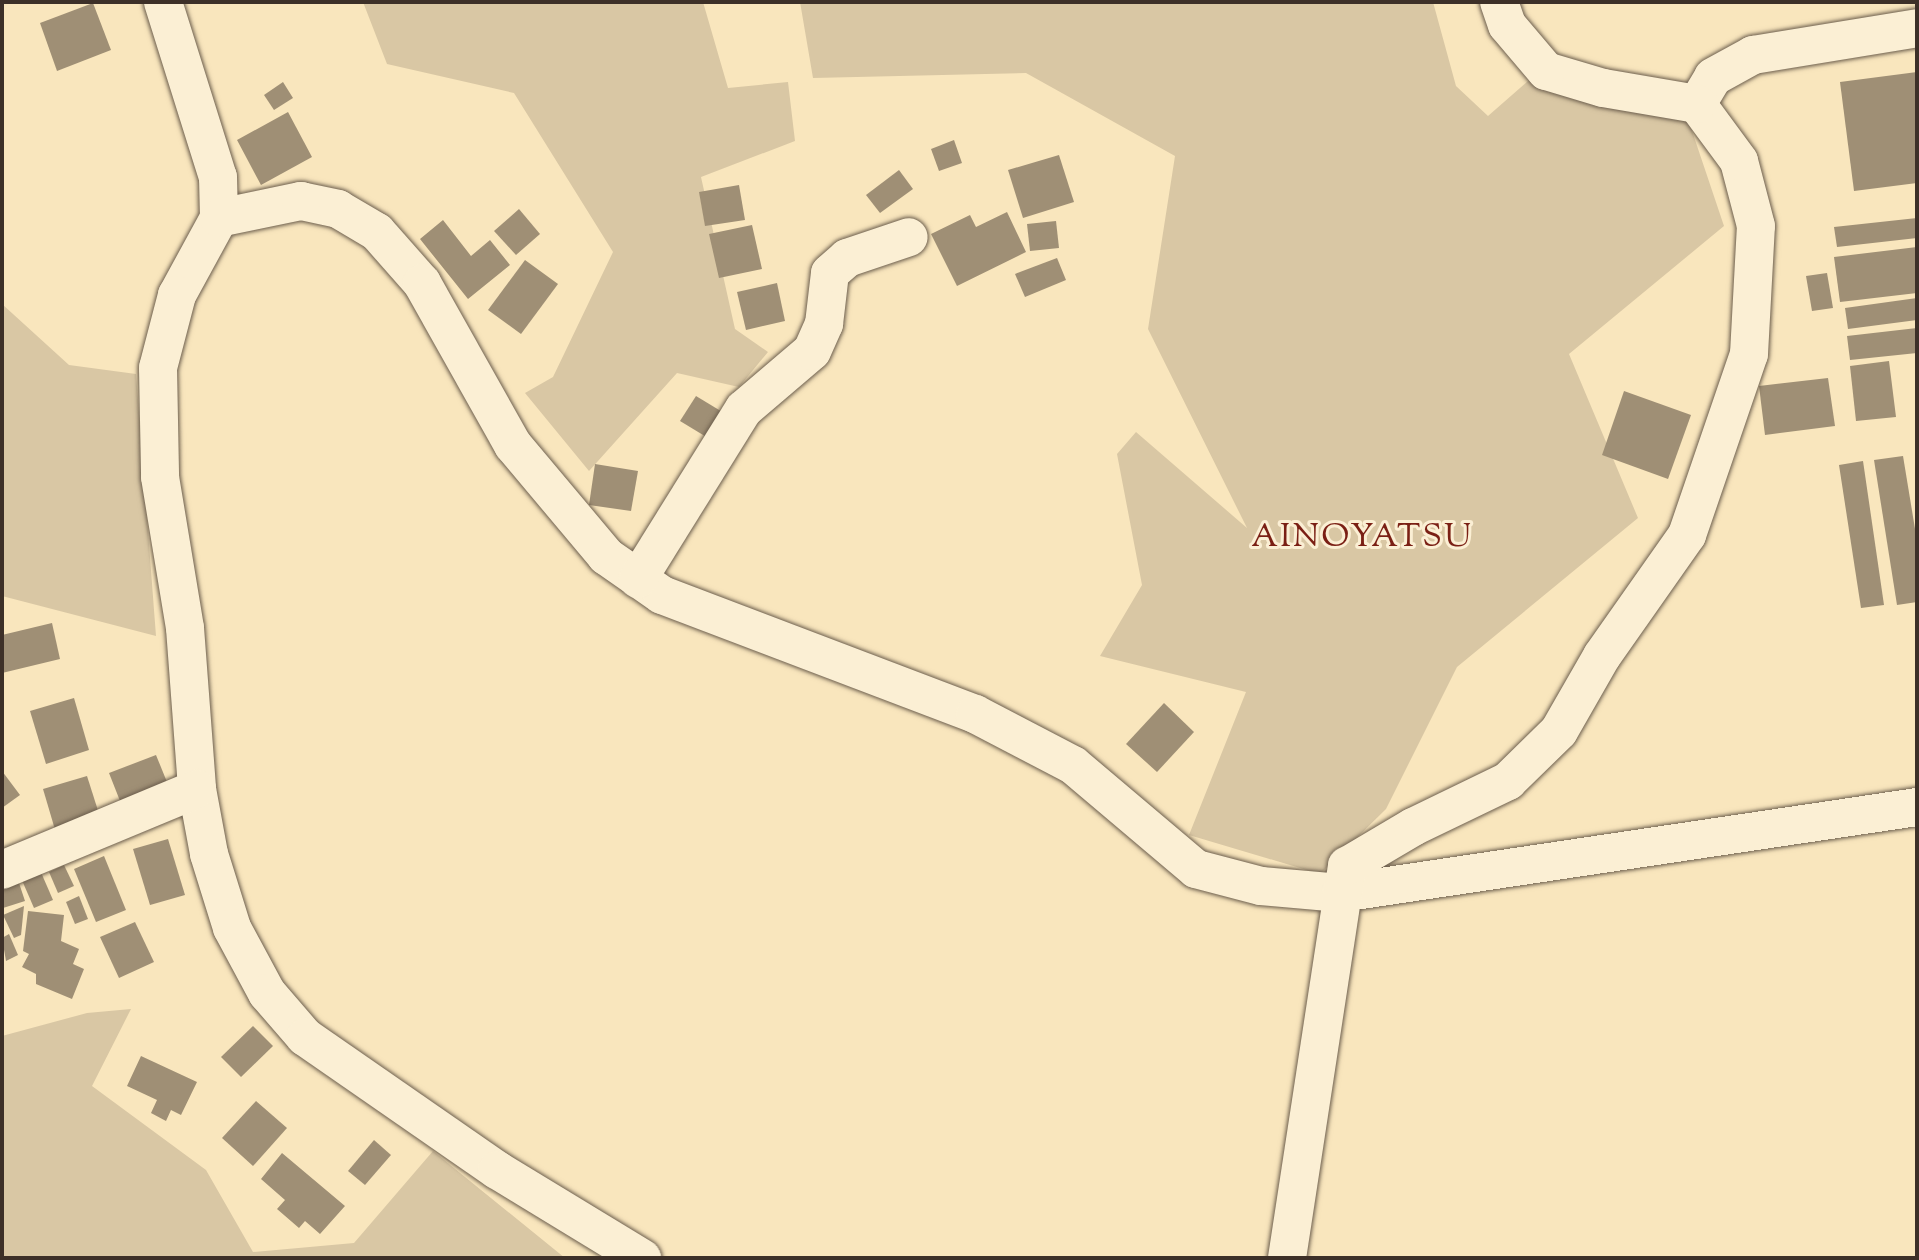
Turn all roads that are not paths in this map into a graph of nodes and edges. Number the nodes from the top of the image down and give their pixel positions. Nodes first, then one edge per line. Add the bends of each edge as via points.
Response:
1 (163, 2) edge
2 (1499, 2) edge
3 (1917, 29) edge
4 (1697, 104) junction
5 (219, 218) junction
6 (909, 237) dead end
7 (638, 579) junction
8 (197, 789) junction
9 (1917, 807) edge
10 (2, 870) edge
11 (1341, 893) junction
12 (642, 1258) edge
13 (1287, 1258) edge

1 - 5 street via 218,177
2 - 4 street via 1507,26 1546,71 1603,88
3 - 4 street via 1753,55 1713,77
4 - 11 street via 1739,161 1756,226 1749,354 1687,535 1602,656 1559,731 1508,781 1413,827 1347,866
5 - 7 street via 301,201 338,209 377,232 422,283 513,445 607,556
5 - 8 street via 177,295 158,368 160,477 185,628
6 - 7 street via 847,258 830,273 824,324 812,351 744,409
7 - 11 street via 662,595 736,625 975,714 1073,765 1196,869 1261,886
8 - 10 street
8 - 12 street via 209,854 232,928 267,993 305,1037 497,1170
9 - 11 street
11 - 13 street

